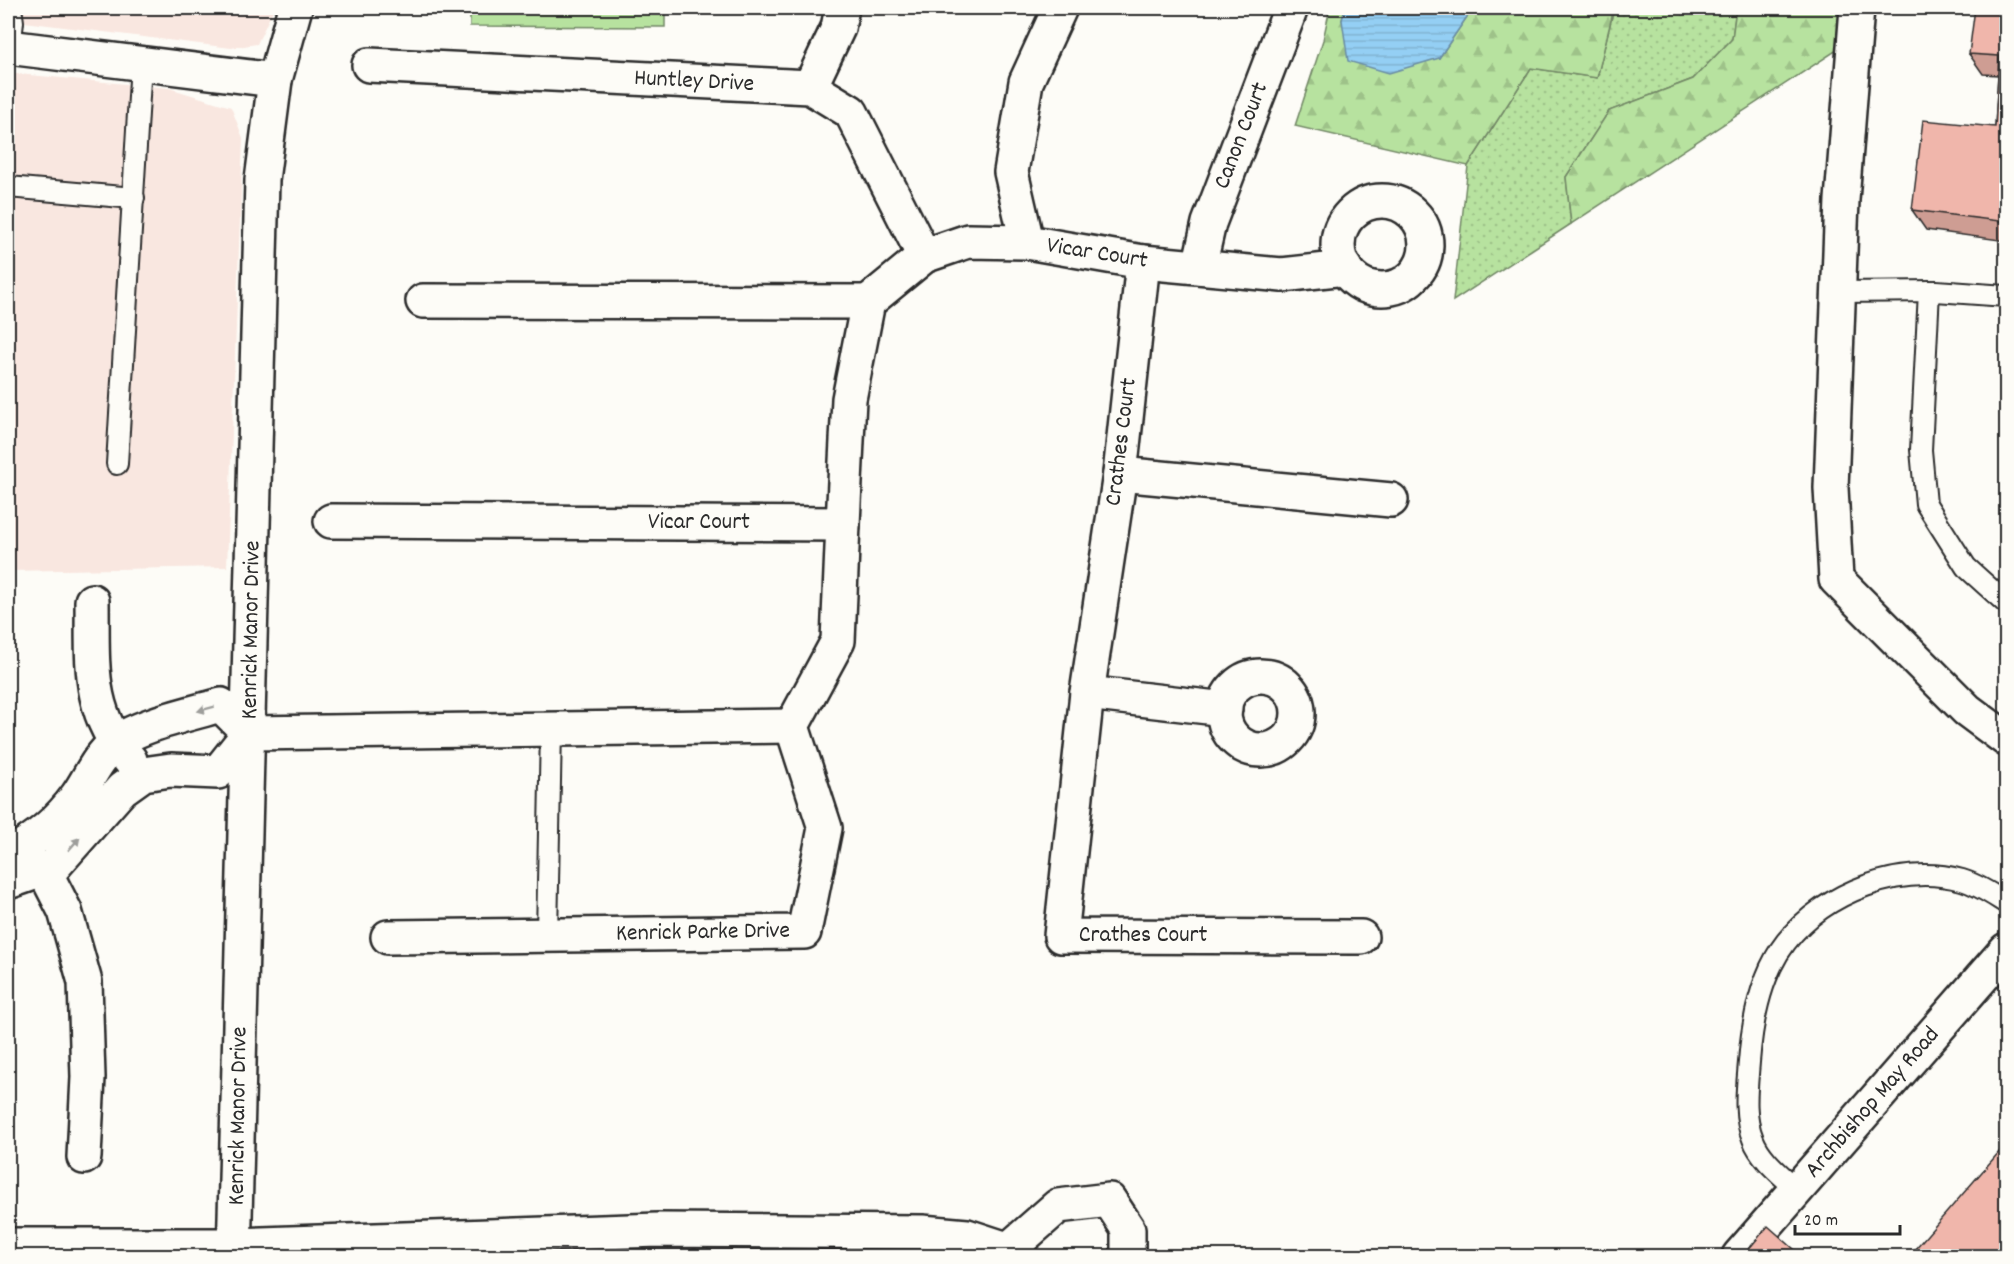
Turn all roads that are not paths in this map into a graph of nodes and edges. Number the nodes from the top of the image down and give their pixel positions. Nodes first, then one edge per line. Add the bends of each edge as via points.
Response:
1 (11, 8) edge
2 (296, 8) edge
3 (842, 8) edge
4 (1060, 8) edge
5 (1291, 8) edge
6 (1857, 8) edge
7 (9, 47) edge
8 (141, 63) junction
9 (369, 65) dead end
10 (275, 80) junction
11 (810, 87) junction
12 (8, 187) edge
13 (134, 198) junction
14 (1027, 242) junction
15 (924, 256) junction
16 (1143, 262) junction
17 (1199, 267) junction
18 (1345, 268) dead end
19 (1840, 291) junction
20 (1929, 291) junction
21 (2007, 296) edge
22 (423, 301) dead end
23 (868, 302) junction
24 (117, 464) dead end
25 (1120, 474) junction
26 (1391, 500) dead end
27 (331, 521) dead end
28 (843, 524) junction
29 (92, 601) dead end
30 (2007, 603) edge
31 (1087, 693) junction
32 (1225, 709) dead end
33 (792, 726) junction
34 (551, 729) junction
35 (249, 733) junction
36 (2007, 740) edge
37 (115, 743) junction
38 (143, 774) junction
39 (20, 867) edge
40 (2007, 903) edge
41 (547, 935) junction
42 (388, 937) dead end
43 (1361, 937) dead end
44 (2007, 950) edge
45 (84, 1157) dead end
46 (1797, 1190) junction
47 (658, 1244) edge
48 (8, 1245) edge
49 (235, 1251) edge
50 (1015, 1253) edge
51 (1128, 1257) edge
52 (1739, 1257) edge

1 - 7 lane
2 - 10 street, Kenrick Manor Drive
3 - 11 street via 838,28
4 - 14 street via 1026,82 1011,172
5 - 17 street, Canon Court via 1209,223
6 - 19 street via 1842,200
7 - 8 street
8 - 10 street
8 - 13 lane
9 - 11 street, Huntley Drive
10 - 35 street, Kenrick Manor Drive via 262,180
11 - 15 street, Huntley Drive via 851,112
12 - 13 lane
13 - 24 lane
14 - 15 street, Vicar Court via 968,241
14 - 16 street, Vicar Court
15 - 23 street, Vicar Court
16 - 17 street, Vicar Court
16 - 25 street, Crathes Court
17 - 18 street, Vicar Court via 1282,274
19 - 20 lane
19 - 36 street via 1831,488 1836,579 1968,710
20 - 21 lane
20 - 30 lane via 1921,450 1926,504 1966,567
22 - 23 street
23 - 28 street via 849,399
25 - 26 street
25 - 31 street, Crathes Court
27 - 28 street, Vicar Court
28 - 33 street via 838,641
29 - 37 street via 96,700
31 - 32 street
31 - 43 street, Crathes Court via 1061,936
33 - 34 street
33 - 41 street, Kenrick Parke Drive via 825,828 804,932
34 - 35 street
34 - 41 lane
35 -> 37 street via 221,705 164,721
35 - 38 street via 219,772 171,770
35 - 49 street, Kenrick Manor Drive
37 - 38 street
37 - 39 street via 93,768 76,798 35,840
39 -> 38 street via 54,866 122,789
39 - 45 street via 65,911 85,982 88,1077
40 - 46 lane via 1963,880 1925,874 1886,880 1844,895 1786,942 1769,974 1752,1030 1748,1124 1760,1153
41 - 42 street, Kenrick Parke Drive
44 - 46 street, Archbishop May Road
46 - 52 street, Archbishop May Road
47 - 49 street
47 - 50 street via 922,1232 967,1236
48 - 49 street
50 - 51 street via 1058,1206 1109,1200 1128,1229

